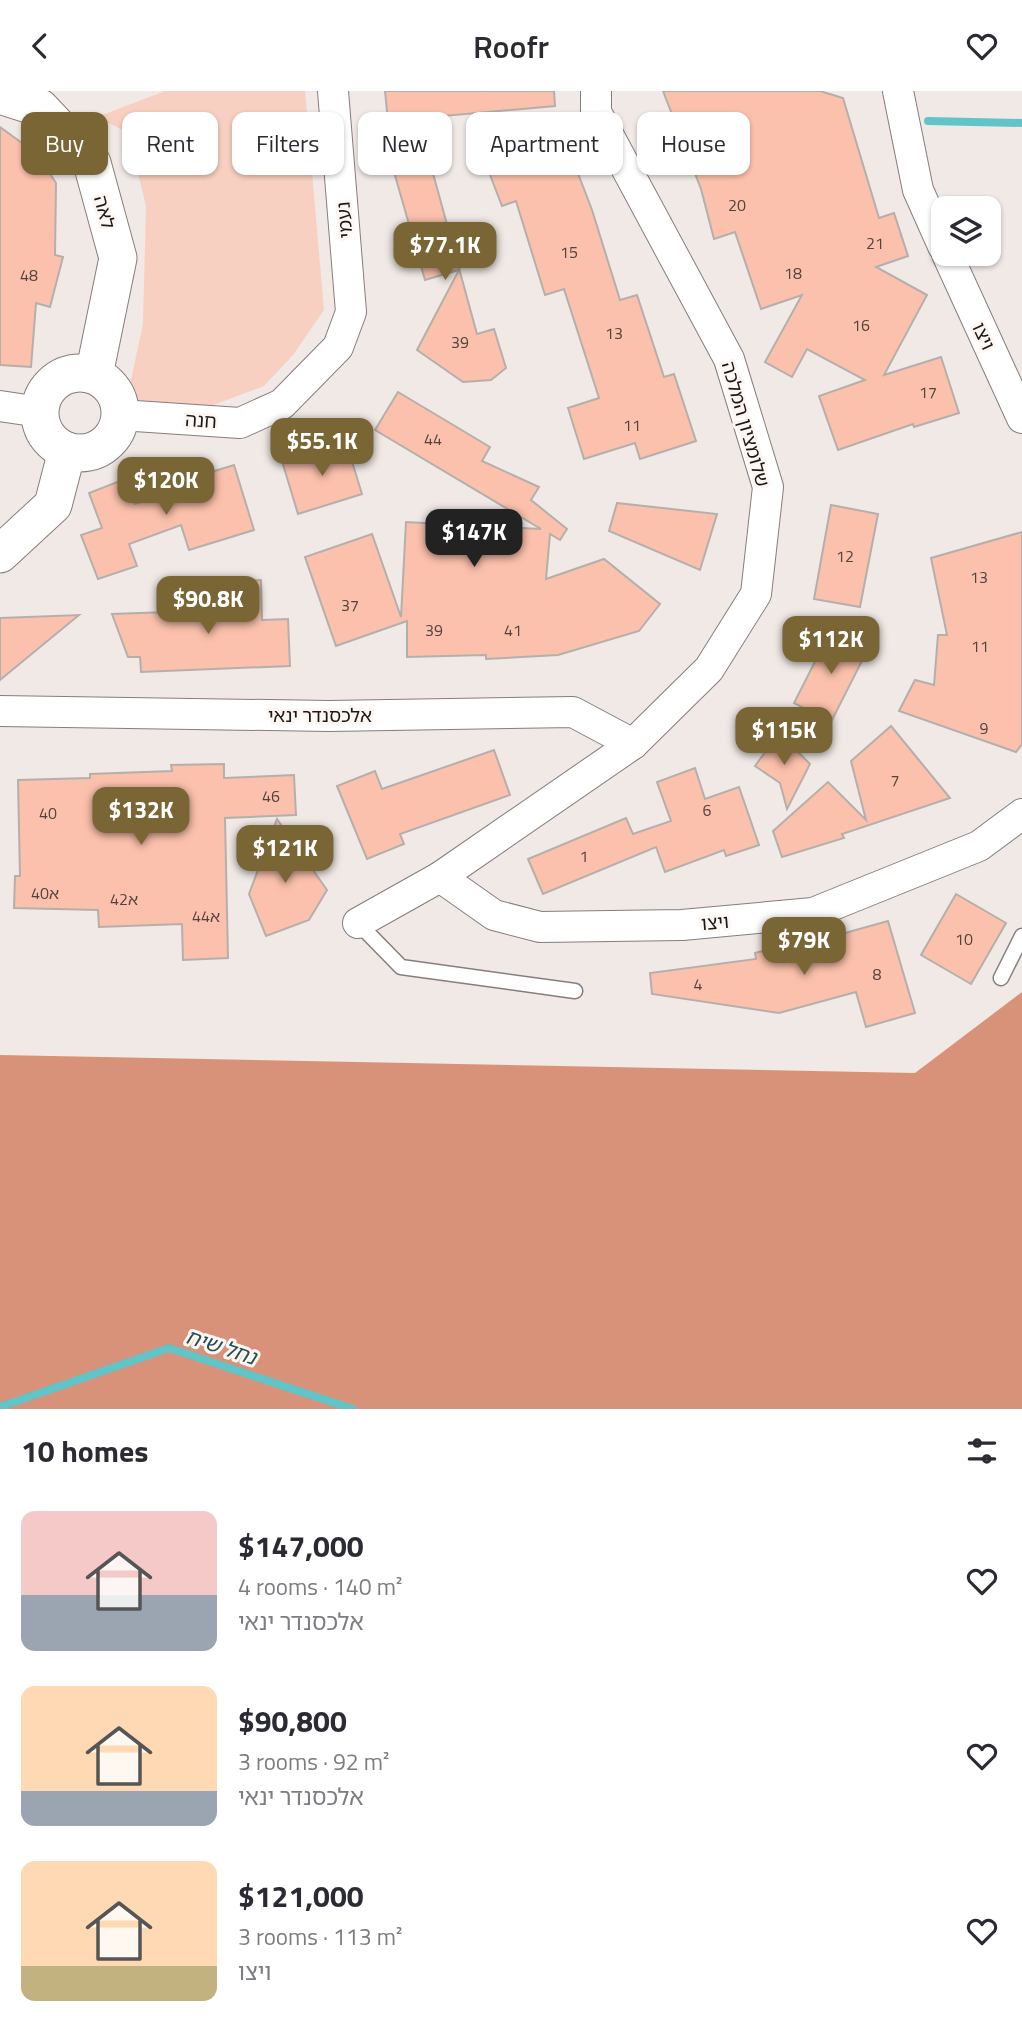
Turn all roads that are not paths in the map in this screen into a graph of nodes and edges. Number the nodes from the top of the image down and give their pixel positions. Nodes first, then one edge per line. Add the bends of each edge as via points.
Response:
1 (333, 91) edge
2 (596, 91) edge
3 (898, 91) edge
4 (0, 95) edge
5 (931, 219) edge
6 (952, 266) edge
7 (338, 347) joint
8 (94, 376) junction
9 (0, 406) edge
10 (40, 412) junction
11 (120, 415) junction
12 (1022, 418) edge
13 (67, 450) junction
14 (0, 554) edge
15 (0, 711) edge
16 (633, 744) junction
17 (1022, 814) edge
18 (440, 877) junction
19 (358, 923) joint
20 (1022, 936) edge
21 (1001, 978) dead end
22 (575, 992) dead end

1 - 7 street, נעמי via 351,311
2 - 16 street, שלומציון המלכה via 596,112 729,359 768,487 756,594 709,669
3 - 5 street via 918,190
4 - 8 street, לאה via 40,108 92,163 118,258
6 - 12 street, ויצו
7 - 11 street, חנה via 282,404 240,423
8 - 10 street via 81,373 57,380 42,399
8 - 11 street via 113,391
9 - 10 street
10 - 13 street via 47,436
11 - 13 street via 102,446 79,453
13 - 14 street via 53,505
15 - 16 street, אלכסנדר ינאי via 329,716 573,712
16 - 18 street
17 - 18 street, ויצו via 979,846 813,913 682,925 540,927 494,915
18 - 19 street
19 - 22 lane via 401,967
20 - 21 lane

